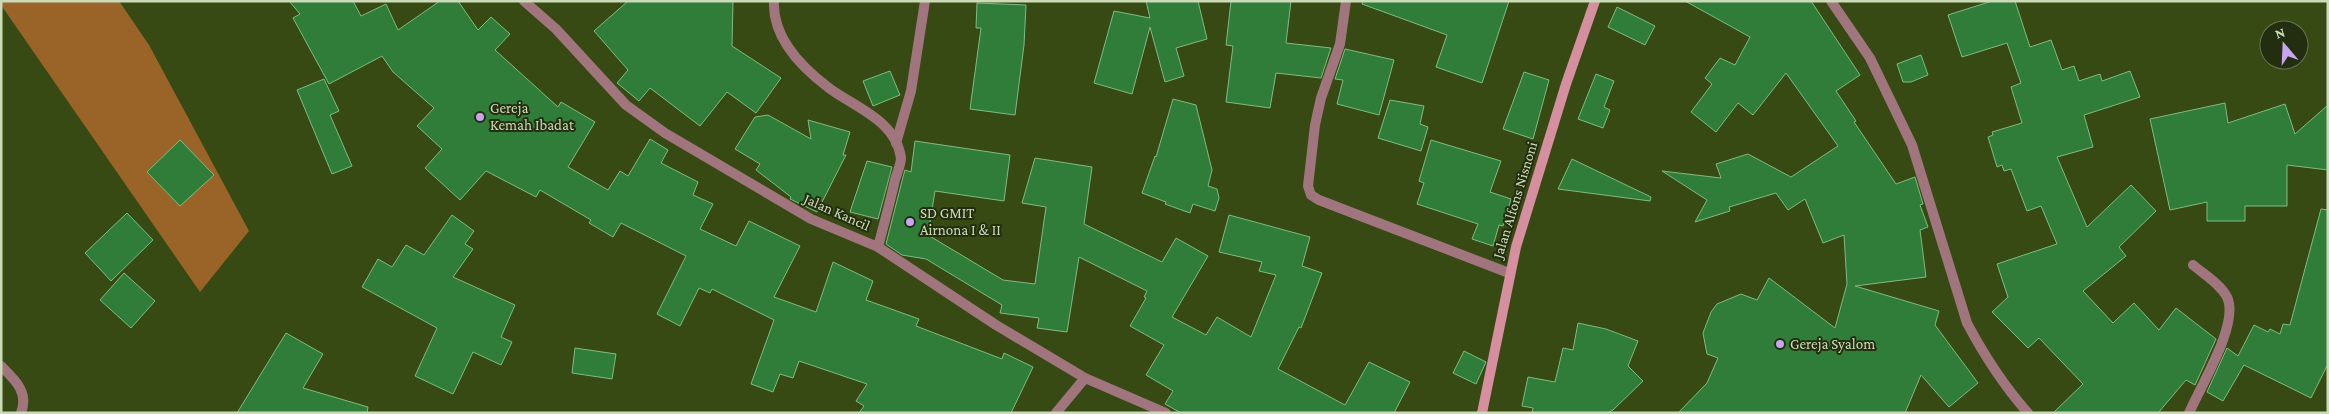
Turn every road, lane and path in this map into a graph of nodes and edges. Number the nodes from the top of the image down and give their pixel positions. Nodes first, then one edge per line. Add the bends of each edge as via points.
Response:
1 (524, 1) edge
2 (774, 1) edge
3 (925, 1) edge
4 (1346, 1) edge
5 (1595, 1) edge
6 (1831, 1) edge
7 (896, 144) junction
8 (878, 247) junction
9 (2193, 265) dead end
10 (1510, 273) junction
11 (1, 366) edge
12 (1085, 378) junction
13 (21, 413) edge
14 (1056, 413) edge
15 (1166, 413) edge
16 (1482, 413) edge
17 (2028, 413) edge
18 (2189, 413) edge

1 - 8 street, Jalan Kancil via 556,29 626,105 665,133 811,219
2 - 7 street via 775,25 783,41 828,88 886,127
3 - 7 street via 911,92
4 - 10 street via 1340,44 1315,126 1309,191 1319,200
5 - 10 main road, Jalan Alfons Nisnoni via 1566,84
6 - 17 street via 1870,58 1912,145 1967,323 1980,348
7 - 8 street via 901,159
8 - 12 street, Jalan Kancil via 996,325
9 - 18 street via 2219,287 2231,311 2212,365
10 - 16 main road, Jalan Alfons Nisnoni
11 - 13 street via 24,394
12 - 14 street
12 - 15 street, Jalan Kancil

